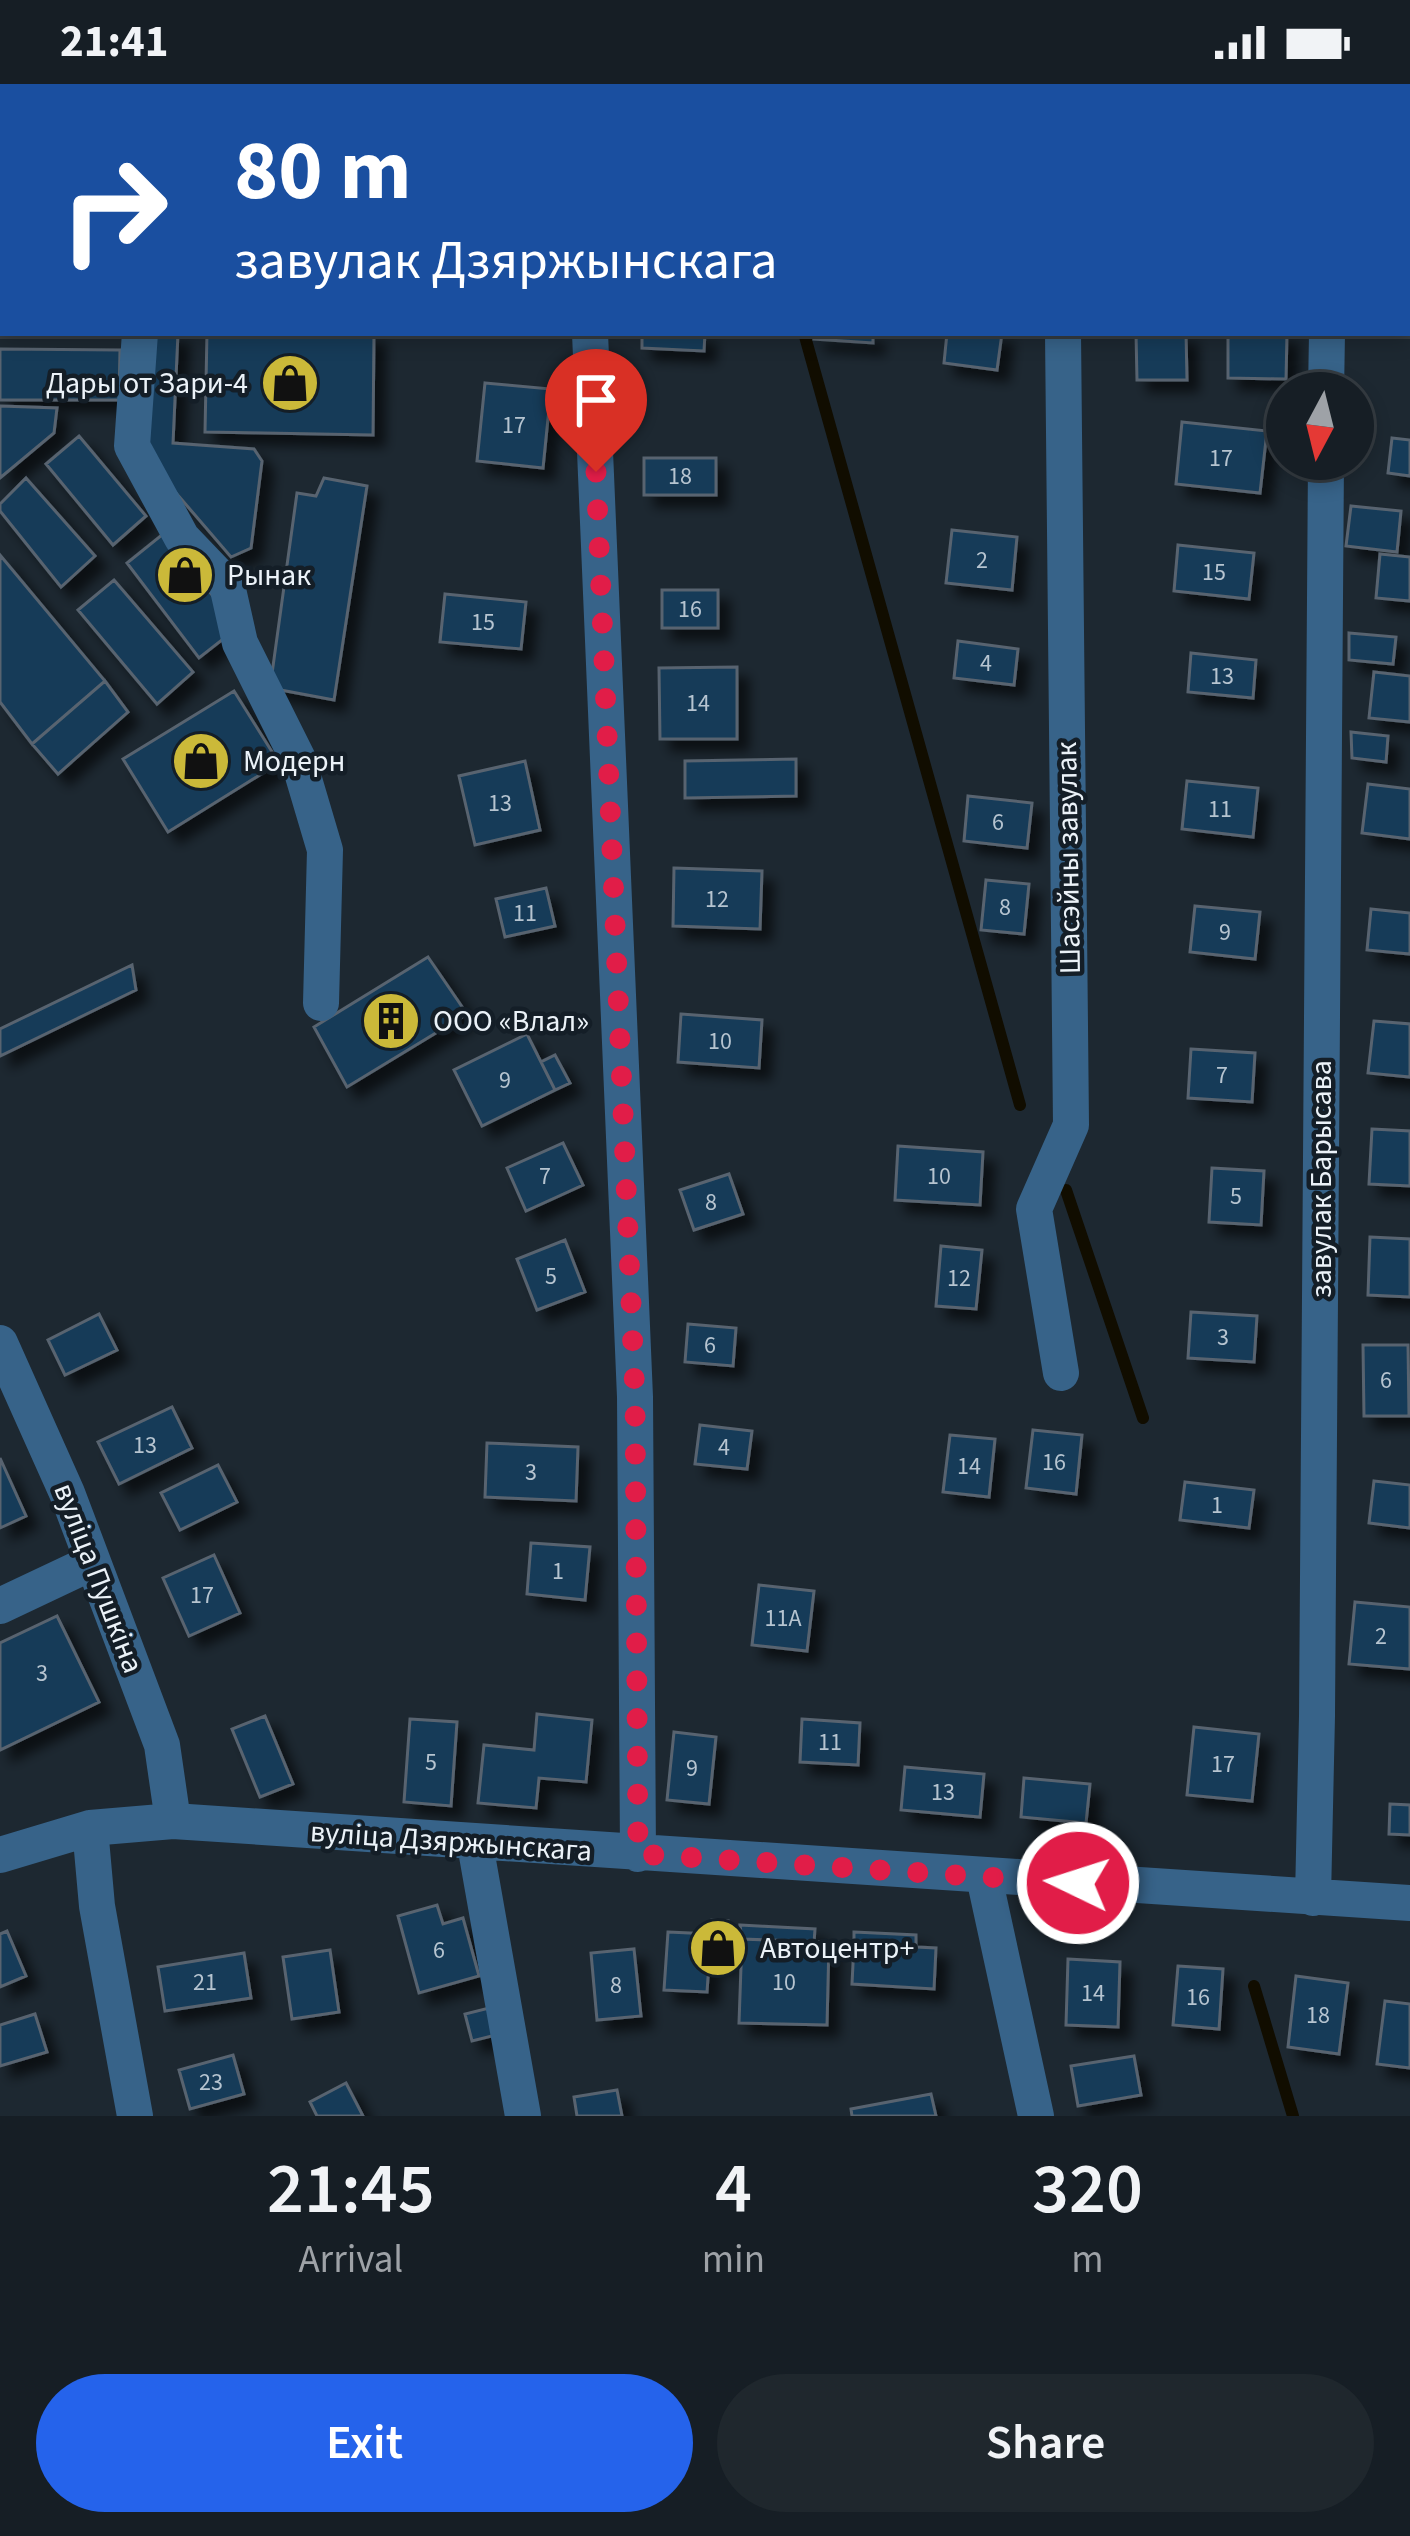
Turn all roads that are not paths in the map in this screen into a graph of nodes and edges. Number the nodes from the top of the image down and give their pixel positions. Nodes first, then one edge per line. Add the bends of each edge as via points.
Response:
1 (140, 336) edge
2 (590, 336) edge
3 (1063, 336) edge
4 (1327, 336) edge
5 (1326, 372) edge
6 (1326, 480) edge
7 (321, 1003) dead end
8 (0, 1343) edge
9 (1061, 1373) dead end
10 (93, 1562) junction
11 (0, 1606) edge
12 (173, 1821) junction
13 (90, 1828) junction
14 (476, 1844) junction
15 (638, 1854) junction
16 (0, 1856) edge
17 (984, 1877) junction
18 (1312, 1898) junction
19 (1410, 1903) edge
20 (135, 2116) edge
21 (523, 2116) edge
22 (1036, 2116) edge

1 - 7 street via 132,446 182,538 227,585 240,643 298,759 325,850
2 - 15 street via 635,1397
3 - 9 street, Шасэйны завулак via 1071,1125 1034,1209
4 - 5 street
6 - 18 street, завулак Барысава
8 - 10 street, вуліца Пушкіна
10 - 11 street
10 - 12 street, вуліца Пушкіна via 163,1745
12 - 13 street, вуліца Дзяржынскага
12 - 14 street, вуліца Дзяржынскага
13 - 16 street, вуліца Дзяржынскага
13 - 20 street
14 - 15 street, вуліца Дзяржынскага
14 - 21 street
15 - 17 street, вуліца Дзяржынскага
17 - 18 street, вуліца Дзяржынскага
17 - 22 street
18 - 19 street, вуліца Дзяржынскага

